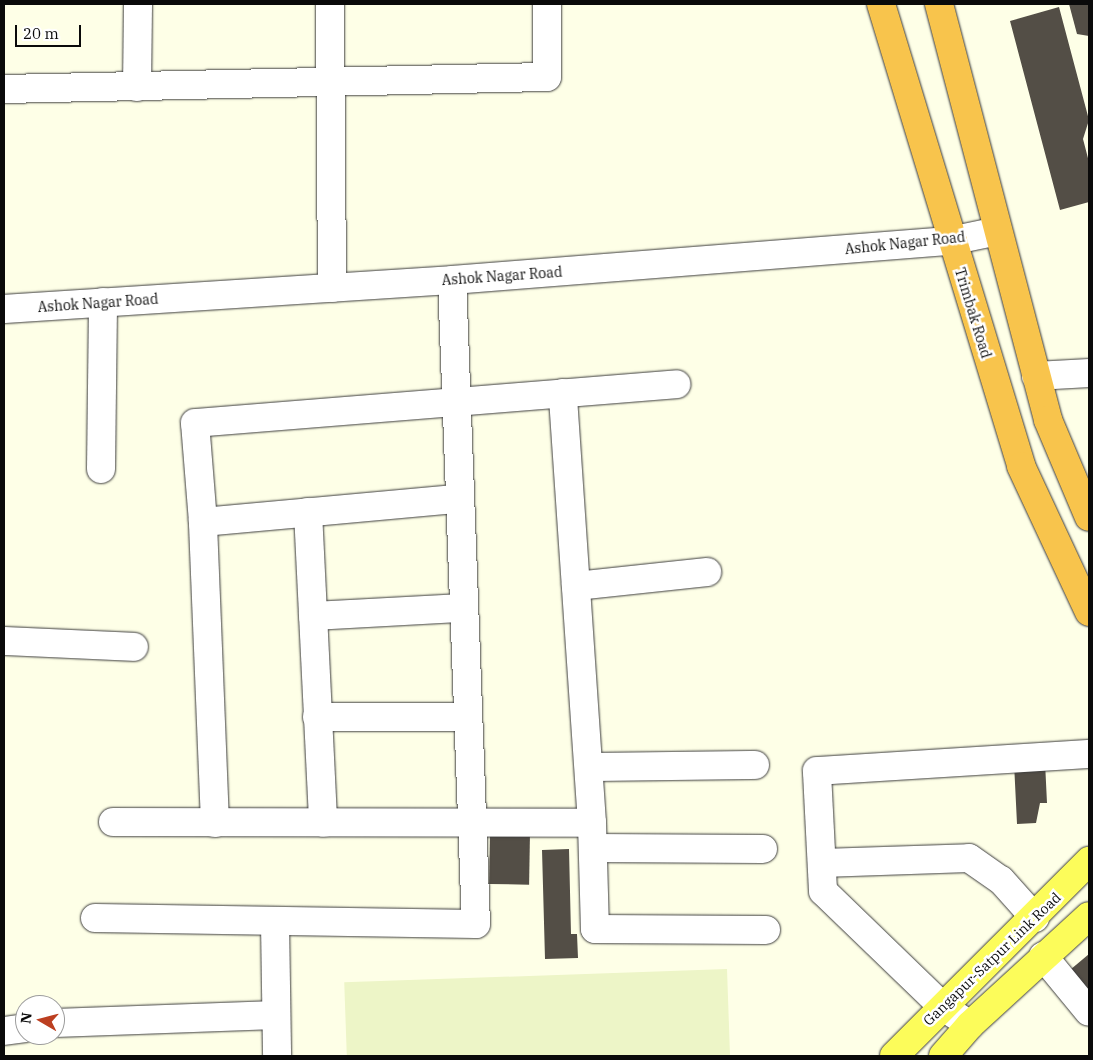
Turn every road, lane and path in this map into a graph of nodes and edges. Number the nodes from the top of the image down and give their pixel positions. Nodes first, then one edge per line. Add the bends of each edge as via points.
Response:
1 (138, 4) edge
2 (330, 4) edge
3 (547, 4) edge
4 (881, 4) edge
5 (939, 4) edge
6 (330, 83) junction
7 (137, 87) junction
8 (4, 89) edge
9 (998, 232) junction
10 (950, 241) junction
11 (452, 280) junction
12 (332, 288) junction
13 (103, 302) junction
14 (4, 309) edge
15 (1089, 373) edge
16 (1036, 376) junction
17 (676, 384) dead end
18 (563, 393) junction
19 (455, 401) junction
20 (101, 470) dead end
21 (458, 499) junction
22 (308, 512) junction
23 (1089, 517) edge
24 (202, 522) junction
25 (707, 572) dead end
26 (576, 586) junction
27 (463, 608) junction
28 (1089, 612) edge
29 (313, 616) junction
30 (4, 641) edge
31 (134, 647) dead end
32 (317, 717) junction
33 (467, 717) junction
34 (1089, 754) edge
35 (755, 765) dead end
36 (588, 767) junction
37 (113, 822) dead end
38 (215, 823) junction
39 (323, 823) junction
40 (472, 823) junction
41 (592, 835) junction
42 (763, 850) dead end
43 (1089, 861) edge
44 (822, 863) junction
45 (1089, 916) edge
46 (95, 918) dead end
47 (1035, 918) junction
48 (275, 924) junction
49 (766, 930) dead end
50 (1043, 956) junction
51 (942, 1006) junction
52 (1089, 1012) edge
53 (276, 1014) junction
54 (65, 1023) edge
55 (970, 1025) junction
56 (277, 1056) edge
57 (894, 1056) edge
58 (943, 1056) edge

1 - 7 street
2 - 6 street
3 - 6 street via 547,77
4 - 10 highway, Trimbak Road
5 - 9 highway
6 - 7 street
6 - 12 street
7 - 8 street
9 - 10 street, Ashok Nagar Road
9 - 16 highway
10 - 11 street, Ashok Nagar Road
10 - 28 highway, Trimbak Road via 1021,466
11 - 12 street, Ashok Nagar Road
11 - 19 street
12 - 13 street, Ashok Nagar Road
13 - 14 street, Ashok Nagar Road
13 - 20 street
15 - 16 street
16 - 23 highway via 1048,420
17 - 18 street
18 - 19 street
18 - 26 street
19 - 21 street
19 - 24 street via 195,423
21 - 22 street
21 - 27 street
22 - 24 street
22 - 29 street
24 - 38 street
25 - 26 street
26 - 36 street
27 - 29 street
27 - 33 street
29 - 32 street
30 - 31 street
32 - 33 street
32 - 39 street
33 - 40 street
34 - 44 street via 817,771
35 - 36 street
36 - 41 street
37 - 38 street
38 - 39 street
39 - 40 street
40 - 41 street
40 - 48 street via 476,924
41 - 42 street
41 - 49 street via 595,929
43 - 47 main road, Gangapur-Satpur Link Road
44 - 47 street via 969,858 1000,880
44 - 51 street via 823,891
45 - 50 main road
46 - 48 street
47 - 51 main road, Gangapur-Satpur Link Road
48 - 53 street
50 - 52 street
50 - 55 main road
51 - 55 street
51 - 57 main road, Gangapur-Satpur Link Road
53 - 54 street
53 - 56 street
55 - 58 main road

